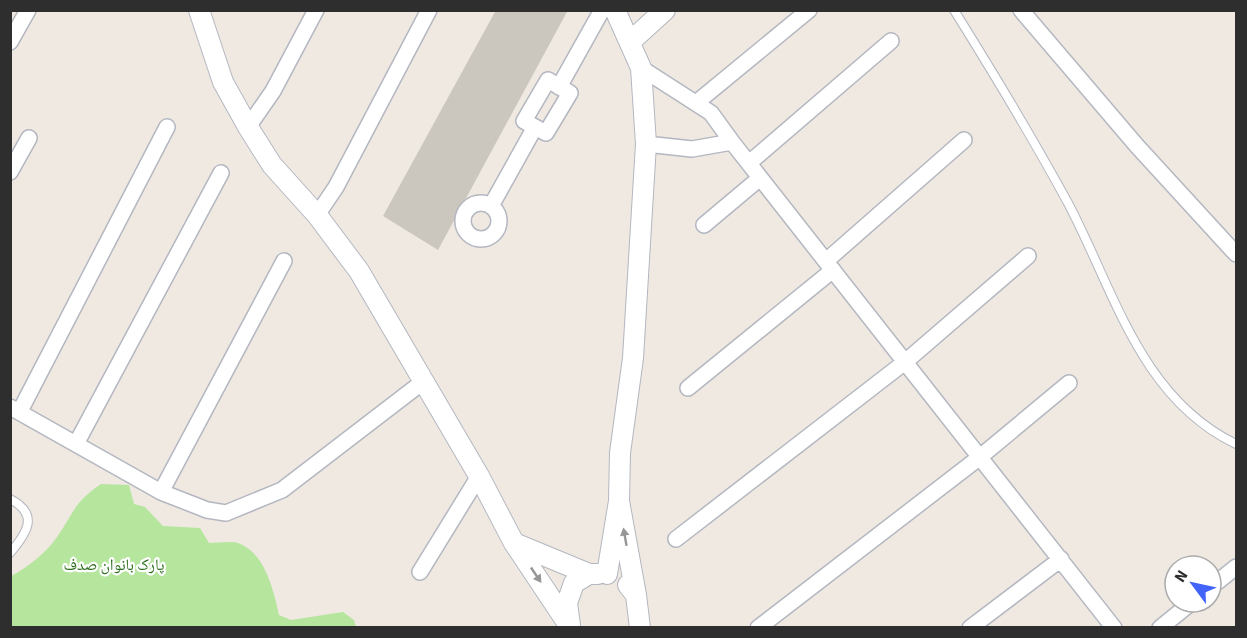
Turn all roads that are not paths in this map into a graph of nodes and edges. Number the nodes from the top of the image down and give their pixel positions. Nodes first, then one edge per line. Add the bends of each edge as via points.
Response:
1 (28, 10) edge
2 (199, 10) edge
3 (316, 10) edge
4 (429, 10) edge
5 (602, 10) edge
6 (615, 10) edge
7 (665, 10) edge
8 (809, 10) edge
9 (954, 10) edge
10 (1021, 10) edge
11 (631, 41) junction
12 (10, 42) edge
13 (891, 42) dead end
14 (641, 68) junction
15 (559, 87) junction
16 (696, 103) junction
17 (248, 127) junction
18 (535, 127) junction
19 (167, 128) dead end
20 (29, 138) dead end
21 (964, 140) dead end
22 (732, 142) junction
23 (646, 144) junction
24 (749, 163) junction
25 (10, 172) edge
26 (221, 173) dead end
27 (760, 177) junction
28 (491, 206) dead end
29 (317, 215) junction
30 (704, 225) dead end
31 (1236, 254) edge
32 (1028, 256) dead end
33 (284, 261) dead end
34 (829, 266) junction
35 (905, 362) junction
36 (424, 381) junction
37 (1069, 383) dead end
38 (688, 388) dead end
39 (15, 409) edge
40 (76, 444) junction
41 (1236, 444) edge
42 (980, 457) junction
43 (479, 476) junction
44 (161, 492) junction
45 (10, 499) edge
46 (619, 501) junction
47 (675, 539) dead end
48 (514, 543) junction
49 (10, 553) edge
50 (1061, 559) junction
51 (1236, 567) edge
52 (420, 572) dead end
53 (598, 574) junction
54 (1223, 577) edge
55 (636, 595) junction
56 (1177, 614) edge
57 (570, 627) edge
58 (640, 627) edge
59 (758, 627) edge
60 (970, 627) edge
61 (1114, 627) edge
62 (1160, 627) edge

1 - 12 street
2 - 17 street via 223,82
3 - 17 street via 273,91
4 - 29 street via 336,187
5 - 15 street
6 - 11 street
7 - 11 street
8 - 16 street
9 - 41 lane via 1015,106 1070,207 1138,350 1180,406
10 - 31 street
11 - 14 street
13 - 24 street
14 - 16 street
14 - 23 street
15 - 18 street via 570,93 546,133
15 - 18 street via 548,80 524,122
16 - 22 street via 711,113
17 - 29 street via 272,165
18 - 28 street
19 - 39 street
20 - 25 street
21 - 34 street
22 - 23 street via 692,149
22 - 24 street
23 - 46 street via 633,358 620,453
24 - 27 street
26 - 40 street
27 - 30 street
27 - 34 street
29 - 36 street via 359,270
32 - 35 street
33 - 44 street
34 - 35 street
34 - 38 street
35 - 42 street
35 - 47 street
36 - 43 street
36 - 44 street via 282,490 225,513
37 - 42 street
39 - 40 street
40 - 44 street
42 - 50 street
42 - 59 street
43 - 48 street
43 - 52 street
45 - 49 lane via 24,506 29,518 26,530
46 - 53 street
55 -> 46 street
48 - 53 street
48 -> 57 street
50 - 60 street
50 - 61 street
51 - 54 street
53 - 55 street via 619,574
53 - 57 street via 574,583 567,603
55 - 58 street
56 - 62 street

